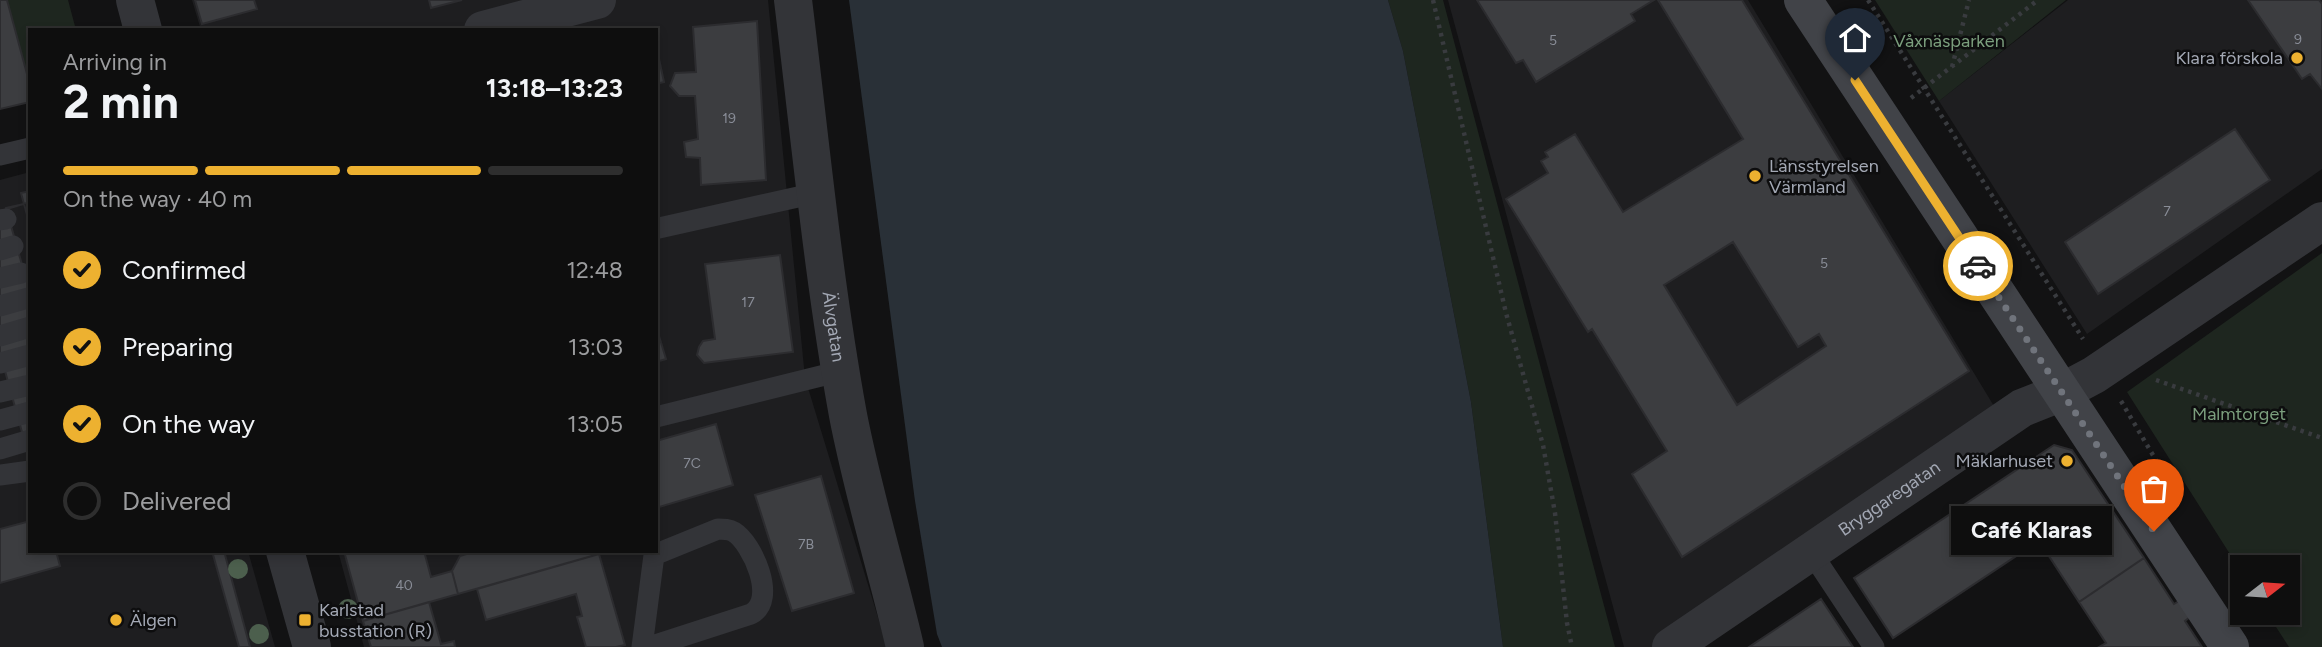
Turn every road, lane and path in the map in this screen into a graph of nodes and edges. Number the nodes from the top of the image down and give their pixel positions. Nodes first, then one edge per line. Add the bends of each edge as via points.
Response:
1 (135, 0) edge
2 (597, 0) edge
3 (793, 0) edge
4 (1440, 0) edge
5 (1803, 0) edge
6 (1868, 0) edge
7 (1969, 0) edge
8 (2038, 0) edge
9 (1434, 3) edge
10 (142, 28) edge
11 (490, 28) edge
12 (1952, 68) junction
13 (1924, 89) junction
14 (1881, 121) junction
15 (28, 148) edge
16 (0, 155) edge
17 (816, 193) junction
18 (2322, 220) edge
19 (659, 229) dead end
20 (21, 273) dead end
21 (0, 278) edge
22 (27, 298) dead end
23 (0, 306) edge
24 (28, 328) edge
25 (0, 335) edge
26 (28, 356) edge
27 (0, 363) edge
28 (2102, 370) junction
29 (841, 371) junction
30 (2150, 378) dead end
31 (28, 385) edge
32 (2062, 392) junction
33 (0, 393) edge
34 (28, 413) edge
35 (658, 417) edge
36 (0, 420) edge
37 (2322, 438) edge
38 (28, 441) edge
39 (0, 449) edge
40 (2159, 465) dead end
41 (28, 471) edge
42 (0, 475) edge
43 (1811, 552) junction
44 (286, 553) edge
45 (312, 647) edge
46 (642, 647) edge
47 (649, 647) edge
48 (905, 647) edge
49 (1572, 647) edge
50 (1671, 647) edge
51 (1874, 647) edge
52 (2230, 647) edge

1 - 10 street
2 - 11 street
3 - 17 street, Älvgatan
4 - 9 path
5 - 14 street
6 - 13 path
7 - 12 path
8 - 12 path
9 - 49 path via 1506,313 1543,445
12 - 13 path
13 - 14 path
13 - 28 path
14 - 32 street
15 - 16 lane
17 - 19 lane
17 - 29 street, Älvgatan
18 - 28 street, Bryggaregatan
20 - 21 lane
22 - 23 lane
24 - 25 lane
26 - 27 lane
28 - 32 street, Bryggaregatan
28 - 40 path
29 - 35 lane
29 - 48 street, Älvgatan via 875,534
30 - 37 path
31 - 33 lane
32 - 43 street, Bryggaregatan via 2022,408
32 - 52 street
34 - 36 lane
38 - 39 lane
41 - 42 lane
43 - 50 street, Bryggaregatan
43 - 51 lane
44 - 45 street
46 - 47 lane via 654,555 718,529 737,534 748,548 764,588 760,607 751,614

